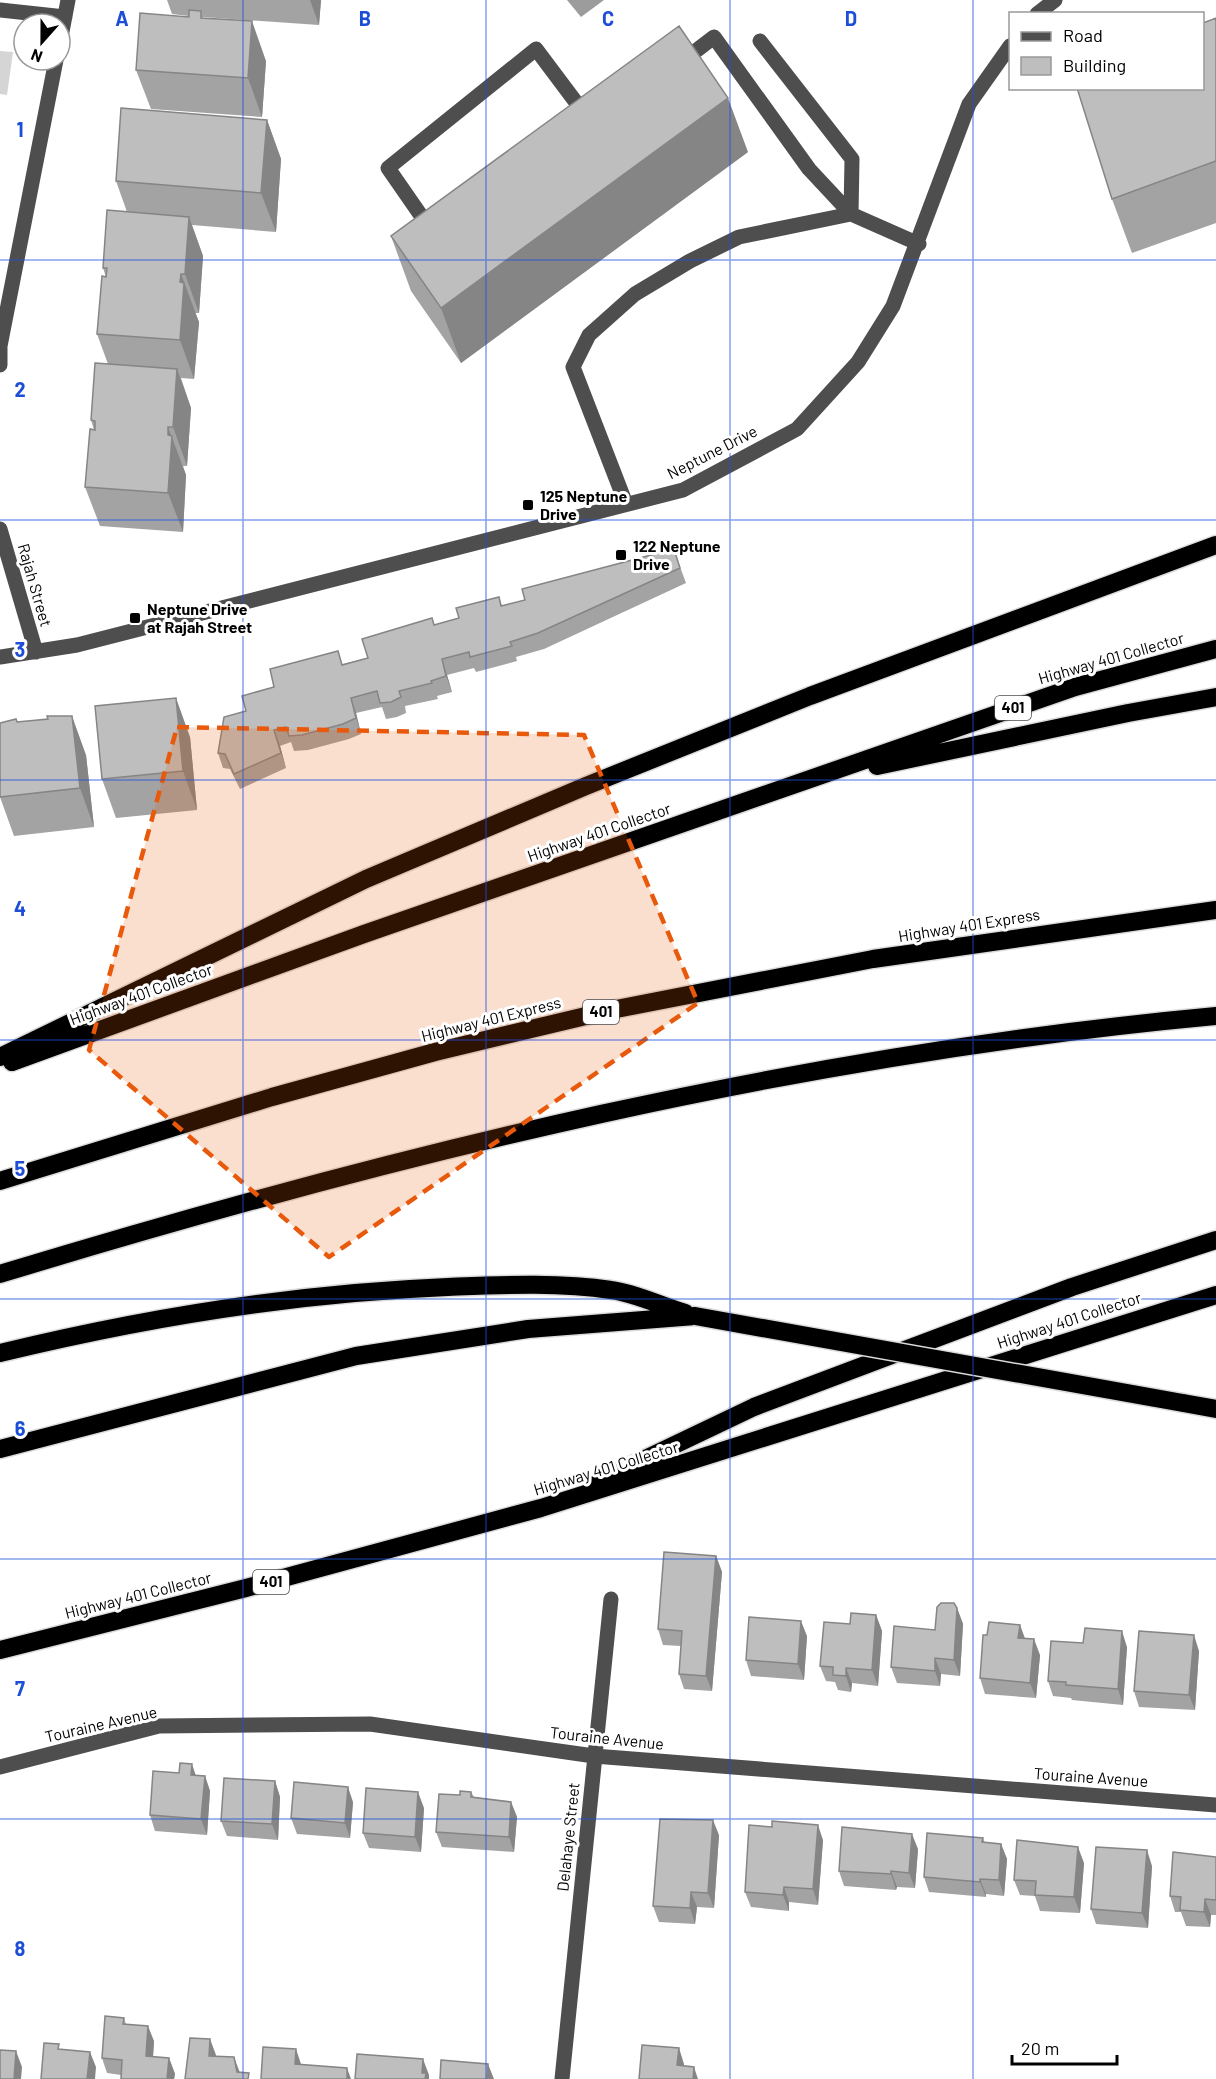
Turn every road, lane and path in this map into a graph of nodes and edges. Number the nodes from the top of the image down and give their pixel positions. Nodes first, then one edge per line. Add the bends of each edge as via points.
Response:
1 (0, 10) edge
2 (16, 12) edge
3 (760, 41) dead end
4 (1009, 49) edge
5 (54, 72) edge
6 (668, 72) edge
7 (594, 128) edge
8 (851, 214) junction
9 (919, 244) junction
10 (441, 245) edge
11 (0, 365) edge
12 (626, 504) junction
13 (0, 529) edge
14 (1216, 545) edge
15 (1216, 649) edge
16 (36, 652) junction
17 (0, 657) edge
18 (1216, 697) edge
19 (814, 779) junction
20 (1216, 902) edge
21 (1216, 910) edge
22 (1153, 917) junction
23 (1216, 1016) edge
24 (0, 1057) edge
25 (0, 1066) edge
26 (0, 1181) edge
27 (1216, 1240) edge
28 (0, 1274) edge
29 (1216, 1295) edge
30 (695, 1316) junction
31 (0, 1353) edge
32 (1216, 1409) edge
33 (0, 1449) edge
34 (541, 1508) junction
35 (611, 1599) dead end
36 (0, 1650) edge
37 (594, 1756) junction
38 (0, 1767) edge
39 (1216, 1805) edge
40 (562, 2079) edge

1 - 2 street
3 - 8 street via 852,159
4 - 9 street, Neptune Drive via 969,104
5 - 11 street via 0,346
6 - 8 street via 714,37 809,169
7 - 10 street via 536,49 388,168
8 - 9 street
8 - 12 street via 739,237 635,294 588,335 573,367
9 - 12 street, Neptune Drive via 894,306 858,362 797,429 682,490
12 - 16 street, Neptune Drive via 77,645
13 - 16 street, Rajah Street
14 - 24 highway via 810,696 586,786 366,879
15 - 19 highway, Highway 401 Collector / 401 via 1075,687
16 - 17 street, Neptune Drive
18 - 19 highway
19 - 25 highway, Highway 401 Collector / 401 via 364,934
20 - 22 highway
21 - 22 highway, Highway 401 Express / 401
22 - 26 highway, Highway 401 Express / 401 via 873,959 610,1010 272,1097
23 - 28 highway via 966,1047 785,1076 606,1111 309,1186
27 - 34 highway via 1072,1287 754,1407
29 - 34 highway, Highway 401 Collector / 401
30 - 31 highway via 612,1290 490,1286 380,1290 187,1313
30 - 32 highway, bridge
30 - 33 highway via 528,1329 356,1356
34 - 36 highway, Highway 401 Collector / 401
35 - 37 street, Delahaye Street
37 - 38 street, Touraine Avenue via 370,1724 159,1726
37 - 39 street, Touraine Avenue
37 - 40 street, Delahaye Street

